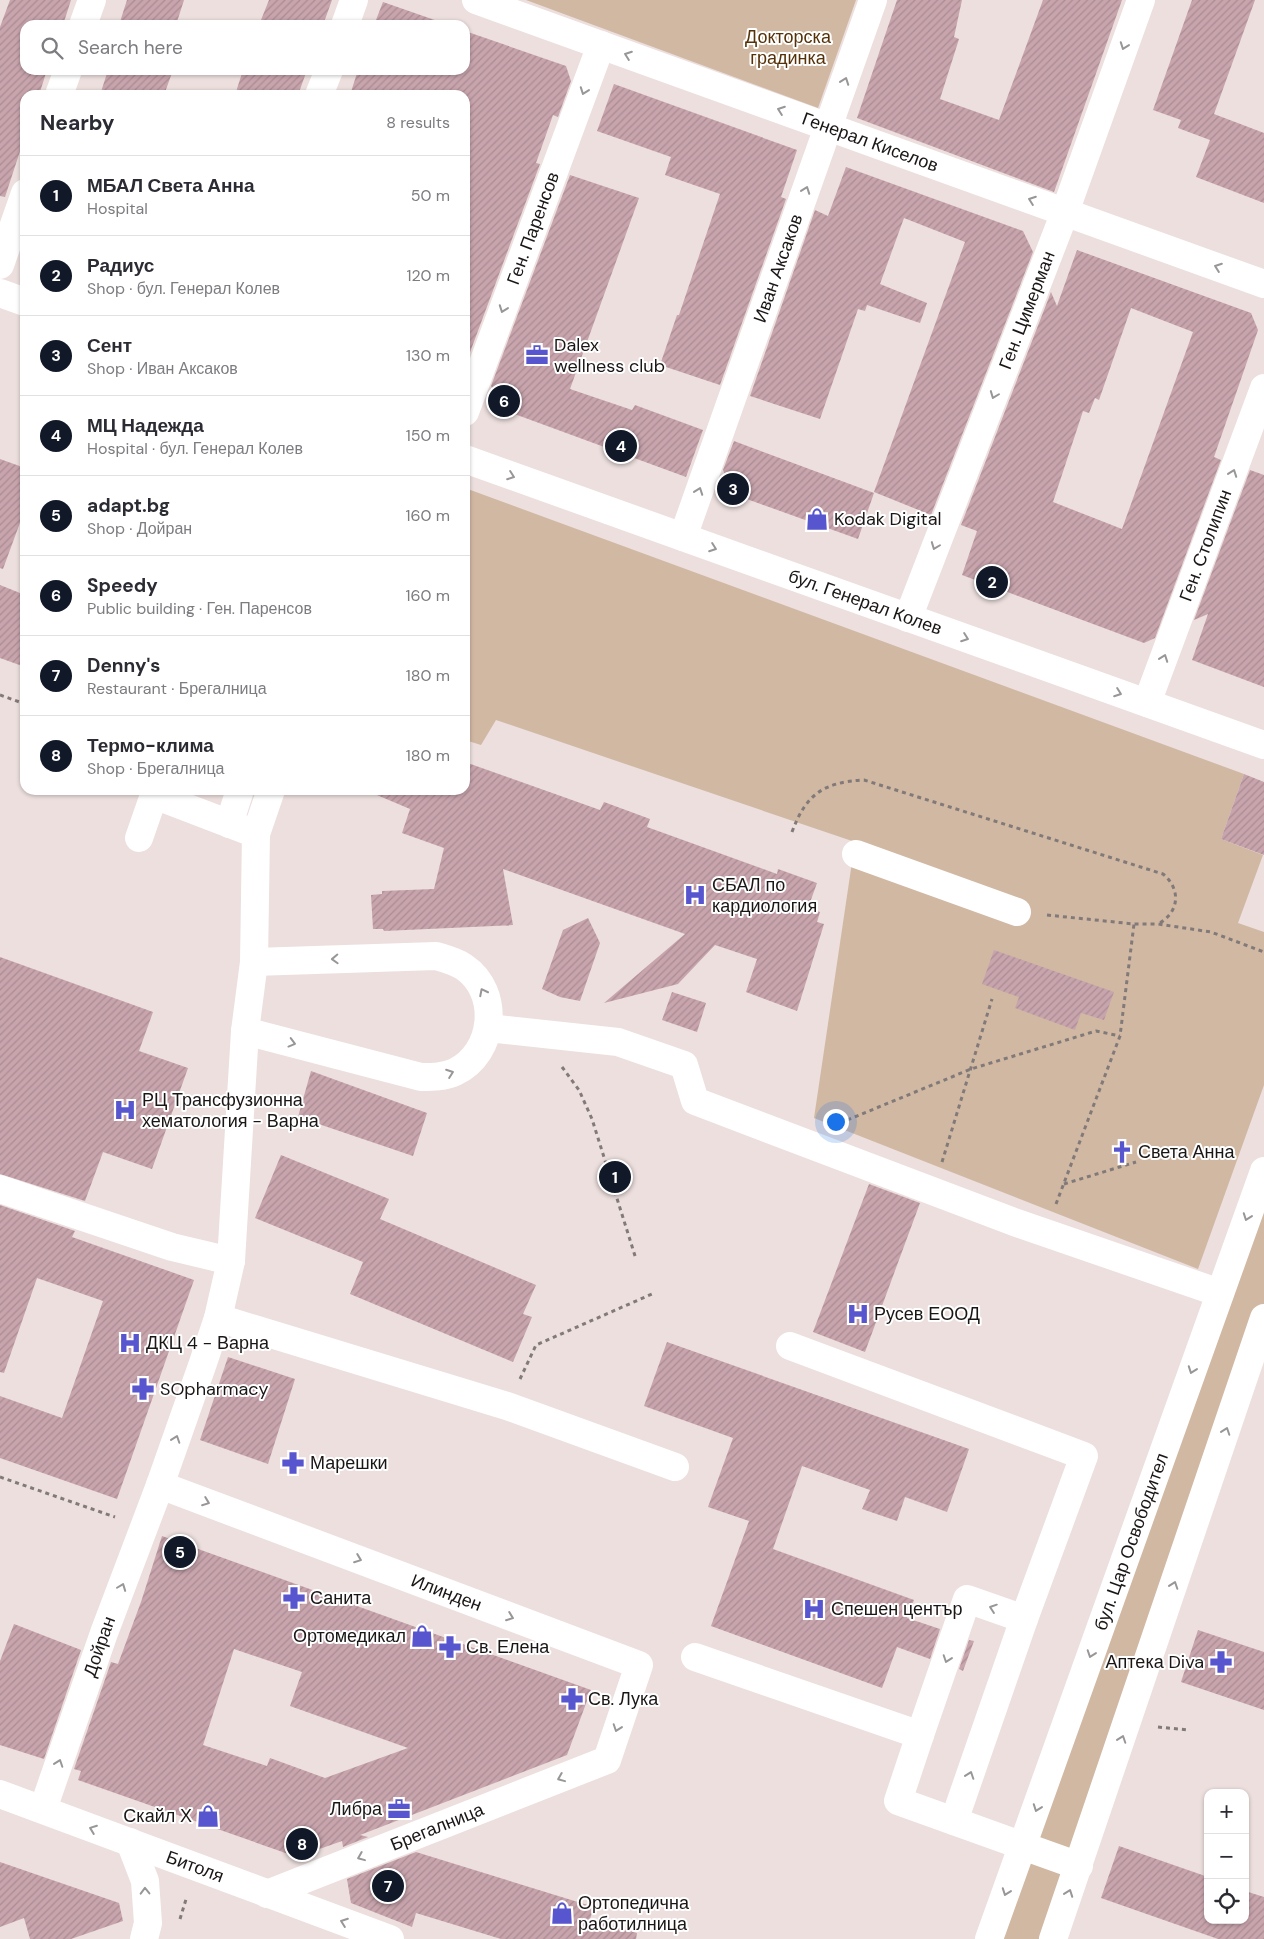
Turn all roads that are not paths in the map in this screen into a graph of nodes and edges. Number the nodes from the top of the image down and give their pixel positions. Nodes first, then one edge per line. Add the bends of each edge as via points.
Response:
1 (92, 0) edge
2 (354, 0) edge
3 (476, 0) edge
4 (874, 0) edge
5 (1141, 0) edge
6 (85, 20) edge
7 (347, 20) edge
8 (601, 46) junction
9 (66, 75) edge
10 (326, 75) edge
11 (61, 90) edge
12 (322, 90) edge
13 (828, 127) junction
14 (20, 207) edge
15 (1065, 212) junction
16 (0, 265) edge
17 (1264, 284) edge
18 (0, 293) edge
19 (20, 300) edge
20 (1264, 388) edge
21 (470, 399) edge
22 (470, 461) edge
23 (683, 537) junction
24 (908, 618) junction
25 (1147, 704) junction
26 (1264, 745) edge
27 (238, 795) edge
28 (269, 795) edge
29 (229, 824) junction
30 (256, 834) junction
31 (139, 838) dead end
32 (856, 854) dead end
33 (1018, 912) road end
34 (254, 962) junction
35 (488, 1028) junction
36 (245, 1031) junction
37 (1264, 1171) edge
38 (0, 1189) edge
39 (231, 1261) junction
40 (1220, 1293) junction
41 (218, 1318) junction
42 (1264, 1318) edge
43 (790, 1346) dead end
44 (675, 1467) dead end
45 (160, 1485) junction
46 (1024, 1619) junction
47 (695, 1657) dead end
48 (920, 1735) junction
49 (607, 1760) joint
50 (0, 1794) edge
51 (43, 1809) junction
52 (954, 1821) junction
53 (130, 1842) junction
54 (1023, 1846) junction
55 (1079, 1866) junction
56 (267, 1894) junction
57 (144, 1939) edge
58 (390, 1939) edge
59 (988, 1939) edge
60 (1053, 1939) edge

1 - 6 street
2 - 7 street
3 - 8 street, Генерал Киселов
13 -> 4 street, Иван Аксаков
5 -> 15 street, Ген. Цимерман
13 -> 8 street, Генерал Киселов
8 -> 21 street, Ген. Паренсов
9 - 11 street
10 - 12 street
15 -> 13 street, Генерал Киселов
23 -> 13 street, Иван Аксаков
14 - 16 street
17 -> 15 street, Генерал Киселов
15 -> 24 street, Ген. Цимерман
18 - 19 street
25 -> 20 street, Ген. Столипин
22 -> 23 street, бул. Генерал Колев
23 -> 24 street, бул. Генерал Колев
24 -> 25 street, бул. Генерал Колев
25 - 26 street, бул. Генерал Колев
27 - 29 street
28 - 30 street, Дойран
29 - 30 street
29 - 31 street via 154,796
30 - 34 street, Дойран
32 - 33 street
35 -> 34 street via 490,1018 486,998 476,979 466,968 451,960 436,956
34 - 36 street, Дойран
36 -> 35 street via 421,1077 438,1077 468,1064 486,1039
35 - 40 street via 618,1042 684,1065 695,1100 934,1192
36 - 39 street, Дойран
37 -> 40 street, бул. Цар Освободител
38 - 39 street via 172,1247
39 - 41 street, Дойран
40 -> 54 street, бул. Цар Освободител
41 - 44 street via 507,1406
45 -> 41 street, Дойран
55 -> 42 street
43 - 46 street via 1084,1456
45 -> 49 street, Илинден via 639,1665
51 -> 45 street, Дойран
46 -> 48 street via 968,1599
52 -> 46 street
47 - 48 street
48 - 52 street via 898,1801
49 -> 56 street, Брегалница
50 - 51 street, Битоля
53 -> 51 street, Битоля
52 - 54 street
53 - 56 street, Битоля
57 -> 53 street via 148,1922 145,1881
54 - 55 street
54 -> 59 street, бул. Цар Освободител
60 -> 55 street
58 -> 56 street, Битоля

